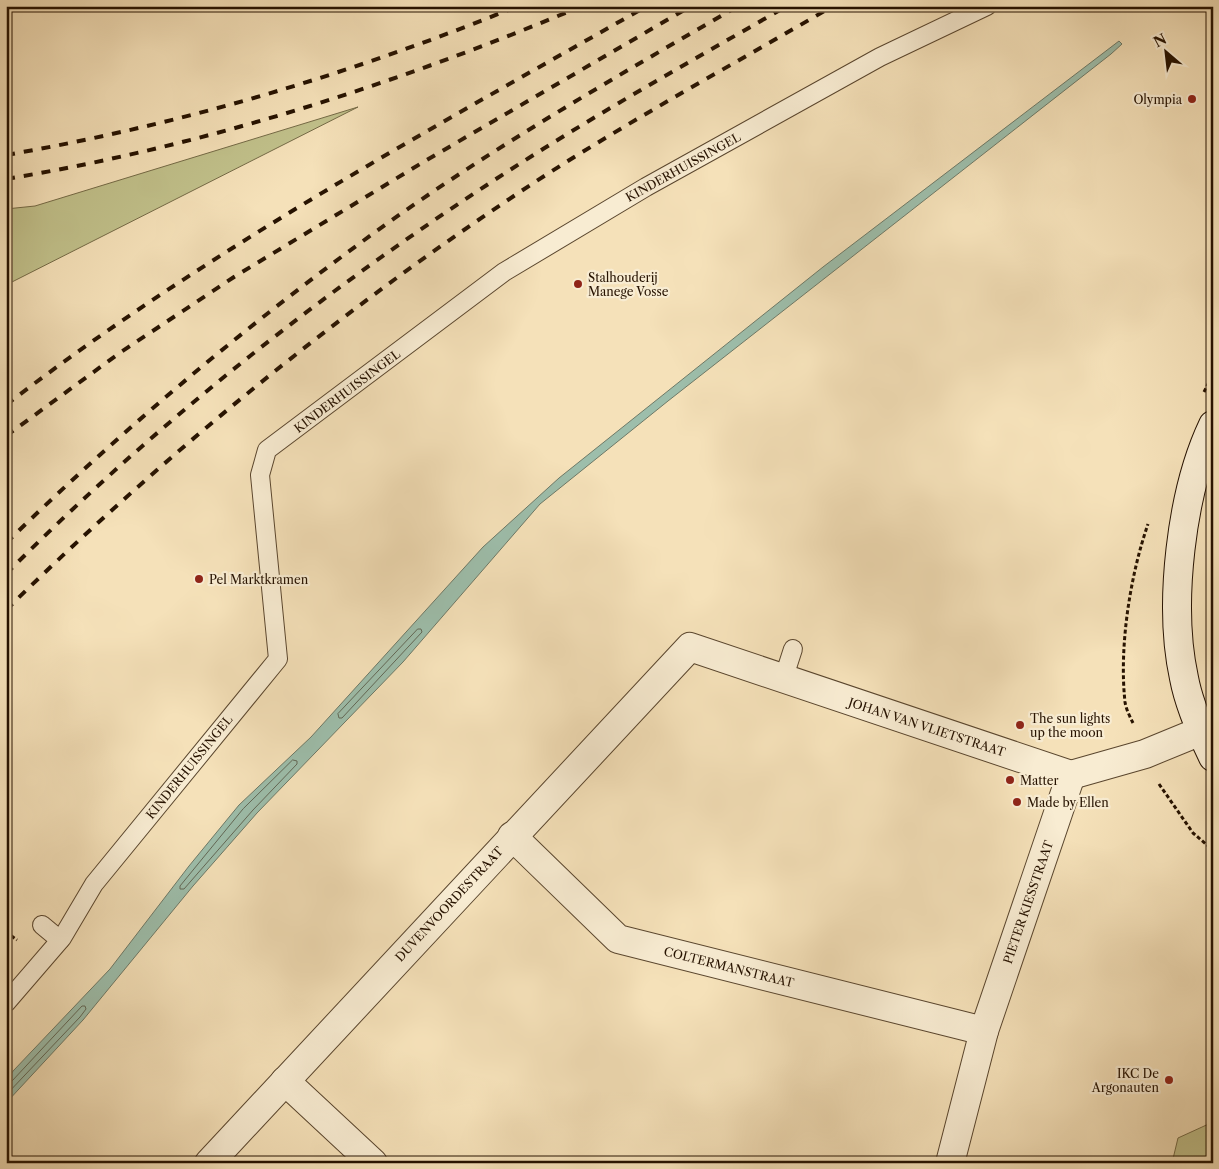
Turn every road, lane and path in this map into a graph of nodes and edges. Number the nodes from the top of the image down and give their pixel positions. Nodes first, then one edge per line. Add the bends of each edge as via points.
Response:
1 (987, 6) edge
2 (1213, 425) edge
3 (690, 647) joint
4 (793, 649) dead end
5 (782, 680) junction
6 (1201, 730) junction
7 (1213, 756) edge
8 (1071, 775) junction
9 (512, 836) junction
10 (42, 925) dead end
11 (60, 940) junction
12 (6, 1003) edge
13 (984, 1031) junction
14 (285, 1081) junction
15 (209, 1163) edge
16 (373, 1163) edge
17 (950, 1163) edge

1 - 11 lane, KINDERHUISSINGEL via 880,57 646,187 504,272 267,450 260,475 278,659 94,884
2 - 6 street via 1191,490 1182,540 1177,616 1184,678
3 - 5 street, JOHAN VAN VLIETSTRAAT
3 - 9 street, DUVENVOORDESTRAAT
4 - 5 lane
5 - 8 street, JOHAN VAN VLIETSTRAAT
6 - 7 street
6 - 8 street via 1145,754
8 - 13 street, PIETER KIESSTRAAT
9 - 13 street, COLTERMANSTRAAT via 618,939
9 - 14 street, DUVENVOORDESTRAAT
10 - 11 lane
11 - 12 lane, KINDERHUISSINGEL
13 - 17 street, PIETER KIESSTRAAT
14 - 15 street, DUVENVOORDESTRAAT
14 - 16 street

